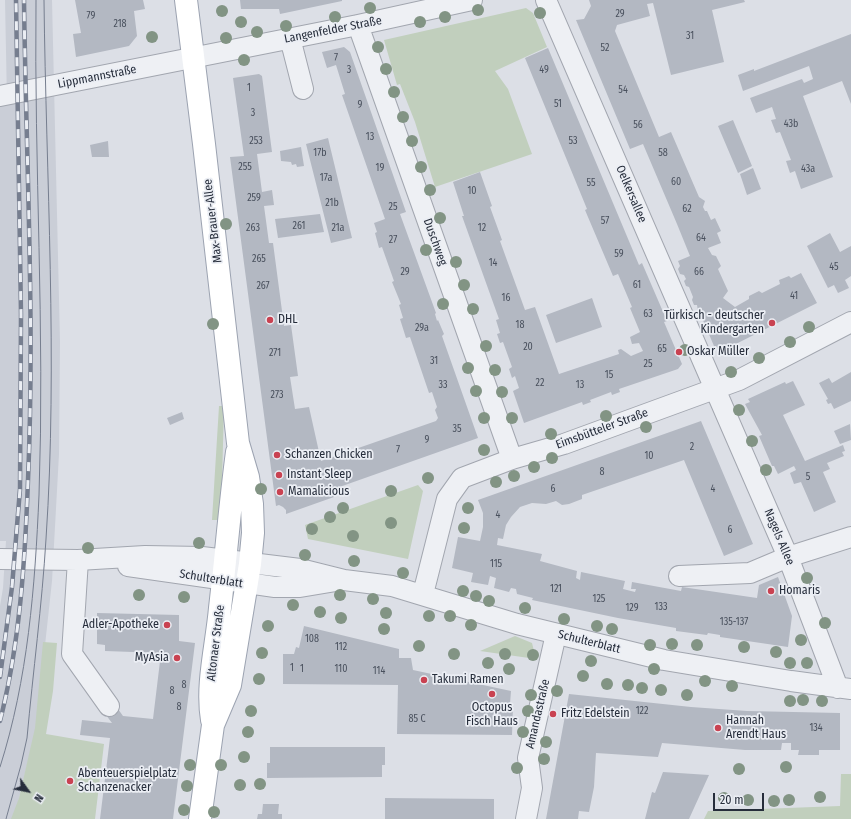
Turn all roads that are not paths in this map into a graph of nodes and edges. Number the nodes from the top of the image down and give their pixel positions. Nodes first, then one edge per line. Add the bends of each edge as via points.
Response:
1 (186, 0) edge
2 (472, 0) edge
3 (546, 0) edge
4 (358, 25) junction
5 (290, 38) junction
6 (194, 57) junction
7 (303, 89) dead end
8 (0, 96) edge
9 (851, 322) edge
10 (715, 388) junction
11 (238, 443) junction
12 (512, 459) junction
13 (851, 536) edge
14 (788, 557) junction
15 (0, 559) edge
16 (78, 560) junction
17 (250, 564) junction
18 (223, 571) junction
19 (679, 576) dead end
20 (344, 580) junction
21 (247, 585) junction
22 (423, 594) junction
23 (556, 634) junction
24 (844, 688) edge
25 (109, 706) dead end
26 (213, 725) junction
27 (200, 819) edge
28 (526, 819) edge

1 - 6 main road, Max-Brauer-Allee
2 - 4 street, Langenfelder Straße
3 - 10 street, Oelkersallee
4 - 5 street, Langenfelder Straße
4 - 12 street, Duschweg
5 - 6 street, Langenfelder Straße
5 - 7 street
6 - 8 street, Lippmannstraße
6 - 11 main road, Max-Brauer-Allee
9 - 10 street, Eimsbütteler Straße via 739,380
10 - 12 street, Eimsbütteler Straße via 564,444
10 - 14 street, Nagels Allee
11 - 17 main road, Max-Brauer-Allee via 248,477 252,504
11 - 18 main road, Max-Brauer-Allee
12 - 22 street, Eimsbütteler Straße via 462,478 447,499
13 - 14 street
14 - 19 street via 750,573
14 - 24 street, Nagels Allee
15 - 16 street, Schulterblatt
16 - 18 street, Schulterblatt
16 - 25 street via 72,654
17 - 18 street, Schulterblatt
17 - 20 street, Schulterblatt via 300,569
17 - 21 main road, Max-Brauer-Allee
18 - 21 street, Schulterblatt
18 - 26 main road, Altonaer Straße via 209,702
20 - 21 street, Schulterblatt via 300,587
20 - 22 street, Schulterblatt via 392,586
21 - 26 main road, Altonaer Straße via 230,684
22 - 23 street, Schulterblatt
23 - 24 street, Schulterblatt via 664,660
23 - 28 street, Amandastraße via 528,758 532,788
26 - 27 main road, Altonaer Straße

